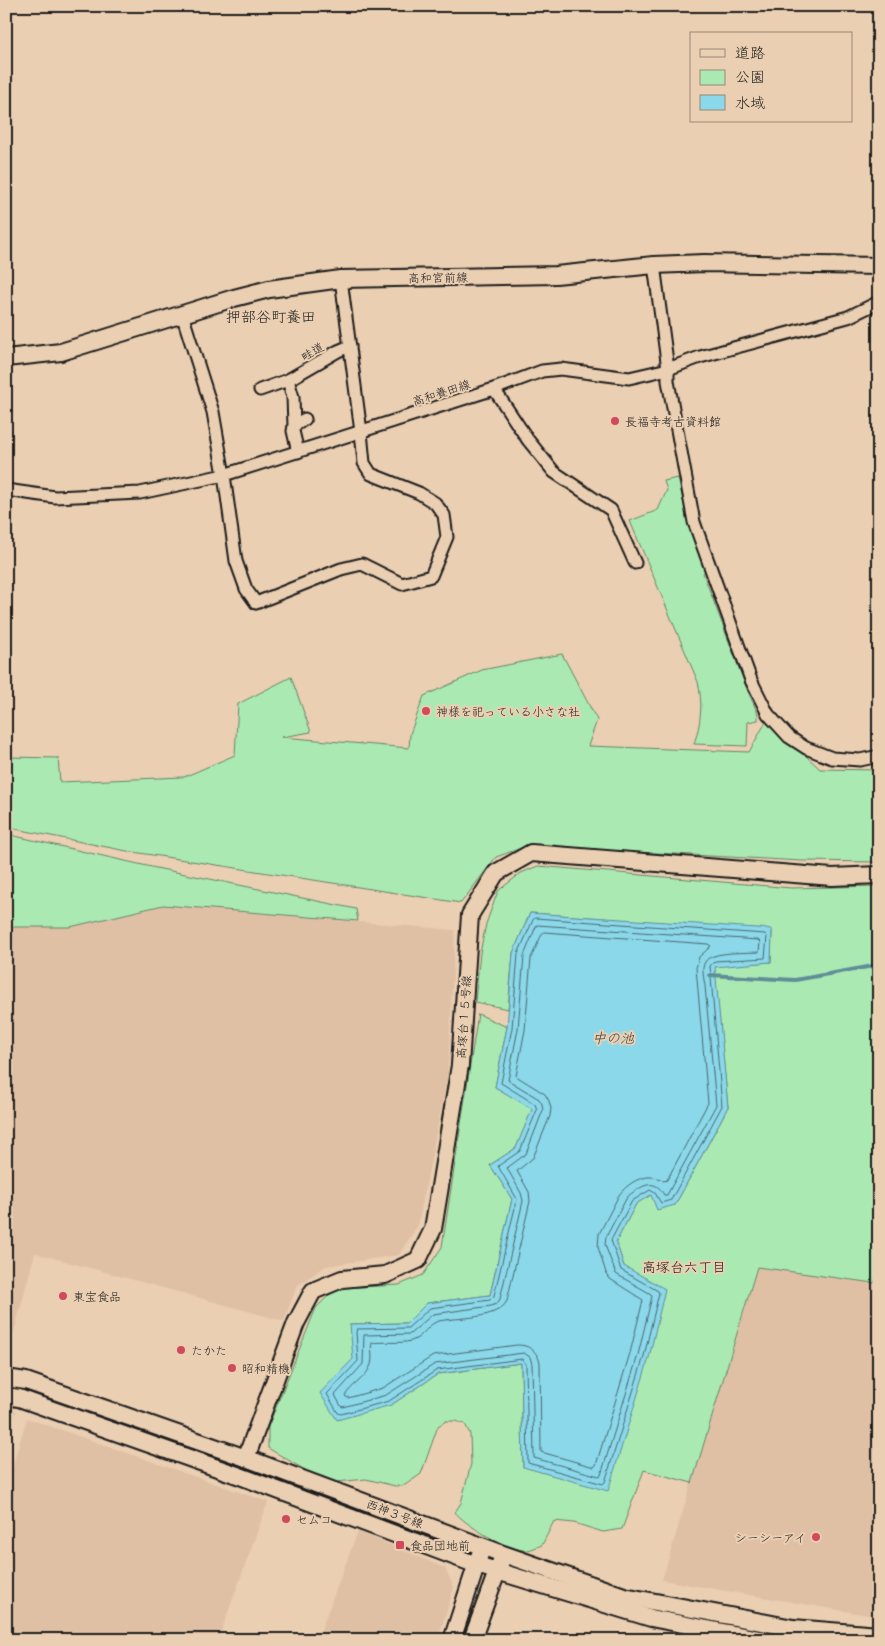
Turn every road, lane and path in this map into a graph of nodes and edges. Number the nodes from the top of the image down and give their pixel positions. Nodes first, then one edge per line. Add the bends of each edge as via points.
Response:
1 (654, 265) junction
2 (879, 266) edge
3 (341, 279) junction
4 (879, 302) edge
5 (182, 314) junction
6 (350, 346) junction
7 (6, 358) edge
8 (668, 369) junction
9 (288, 380) junction
10 (494, 389) junction
11 (260, 390) dead end
12 (305, 420) dead end
13 (294, 426) junction
14 (361, 432) junction
15 (298, 452) junction
16 (224, 475) junction
17 (6, 490) edge
18 (635, 563) dead end
19 (879, 756) edge
20 (879, 875) edge
21 (6, 1378) edge
22 (6, 1396) edge
23 (246, 1458) junction
24 (483, 1546) junction
25 (503, 1554) junction
26 (477, 1564) junction
27 (498, 1571) junction
28 (879, 1635) edge
29 (452, 1640) edge
30 (472, 1640) edge
31 (764, 1640) edge

1 - 2 street, 高和宮前線 via 704,262
1 - 3 street, 高和宮前線 via 556,275
1 - 8 street
3 - 5 street, 高和宮前線 via 269,289
3 - 6 street
4 - 8 street, 高和養田線 via 848,317 700,357
5 - 7 street, 高和宮前線 via 62,352
5 - 16 street via 213,412
6 - 9 street, 畦道
6 - 14 street
8 - 10 street, 高和養田線 via 629,378 561,369 542,371
8 - 19 street via 694,522 751,680 768,714 789,737 832,758 860,760
9 - 11 street, 畦道
9 - 13 street
10 - 14 street, 高和養田線
10 - 18 street via 554,472 611,510
12 - 13 street
13 - 15 street
14 - 15 street, 高和養田線
14 - 16 street via 364,463 371,474 419,493 436,503 444,515 447,537 431,576 402,584 362,564 341,568 256,603 246,589 236,561
15 - 16 street, 高和養田線
16 - 17 street, 高和養田線 via 140,493 56,497
20 - 23 street, 高塚台１５号線 via 832,877 531,854 496,873 470,915 460,1065 433,1229 418,1260 385,1275 342,1279 313,1291 296,1323
21 - 23 street, 西神３号線 via 26,1381
22 - 26 street, 西神３号線 via 240,1476
23 - 24 street, 西神３号線
24 - 25 street, 西神３号線
24 - 26 street
25 - 27 street
25 - 28 street, 西神３号線 via 624,1596 793,1628
26 - 27 street, 西神３号線
26 - 29 street
27 - 30 street
27 - 31 street, 西神３号線 via 651,1618

